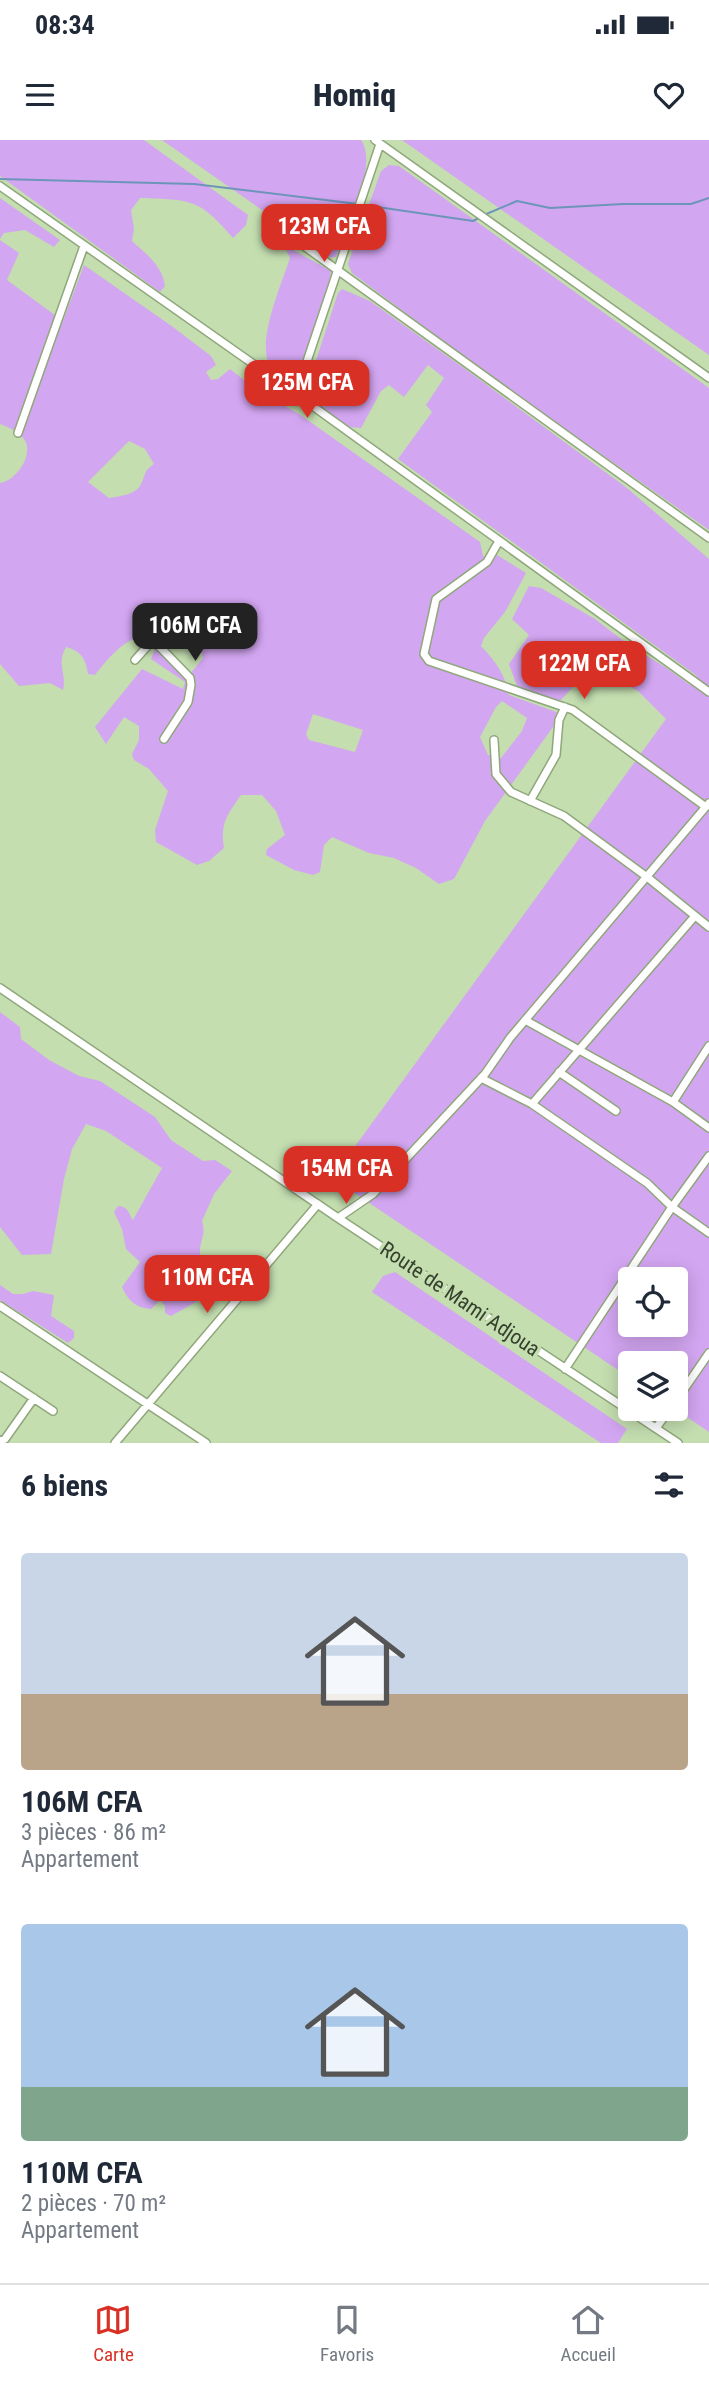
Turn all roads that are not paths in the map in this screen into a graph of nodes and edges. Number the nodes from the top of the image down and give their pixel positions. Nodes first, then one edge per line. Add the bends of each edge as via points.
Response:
1 (377, 142) edge
2 (0, 186) edge
3 (268, 220) dead end
4 (85, 246) junction
5 (338, 269) junction
6 (709, 378) edge
7 (296, 394) junction
8 (18, 433) dead end
9 (709, 538) edge
10 (499, 541) junction
11 (135, 660) dead end
12 (709, 692) edge
13 (565, 707) junction
14 (164, 739) dead end
15 (494, 740) dead end
16 (530, 801) junction
17 (707, 805) edge
18 (647, 877) junction
19 (695, 916) junction
20 (709, 926) edge
21 (0, 988) edge
22 (525, 1020) junction
23 (709, 1046) edge
24 (578, 1050) junction
25 (559, 1072) junction
26 (481, 1078) junction
27 (673, 1102) junction
28 (531, 1104) junction
29 (616, 1111) dead end
30 (709, 1128) edge
31 (709, 1156) edge
32 (318, 1204) junction
33 (672, 1207) junction
34 (338, 1218) junction
35 (709, 1233) edge
36 (0, 1306) edge
37 (709, 1353) edge
38 (565, 1369) junction
39 (0, 1376) edge
40 (688, 1384) edge
41 (34, 1398) junction
42 (149, 1406) junction
43 (54, 1411) dead end
44 (661, 1421) edge
45 (656, 1428) junction
46 (0, 1441) edge
47 (115, 1443) edge
48 (206, 1443) edge
49 (678, 1443) edge

1 - 5 street
1 - 6 street
2 - 4 street
3 - 5 street
4 - 7 street
4 - 8 street
5 - 7 street
5 - 9 street
7 - 10 street
10 - 12 street
10 - 13 street via 487,562 436,599 424,654 429,661
11 - 14 street via 151,642 190,678 188,702
13 - 16 street via 559,720 556,755
13 - 17 street
15 - 16 street via 496,774 511,792
16 - 18 street via 564,816
17 - 18 street
18 - 19 street
18 - 22 street
19 - 20 street
19 - 24 street
21 - 32 street, Route de Mami Adjoua
22 - 24 street
22 - 26 street
23 - 27 street
24 - 25 street
24 - 27 street
25 - 28 street
25 - 29 street
26 - 28 street
26 - 34 street via 373,1194
27 - 30 street
28 - 33 street via 647,1184
31 - 33 street
32 - 34 street, Route de Mami Adjoua
32 - 42 street
33 - 35 street
33 - 38 street
34 - 38 street, Route de Mami Adjoua
36 - 42 street
37 - 40 street
38 - 45 street, Route de Mami Adjoua
39 - 41 street
41 - 43 street
41 - 46 street
42 - 47 street
42 - 48 street
44 - 45 street
45 - 49 street, Route de Mami Adjoua

